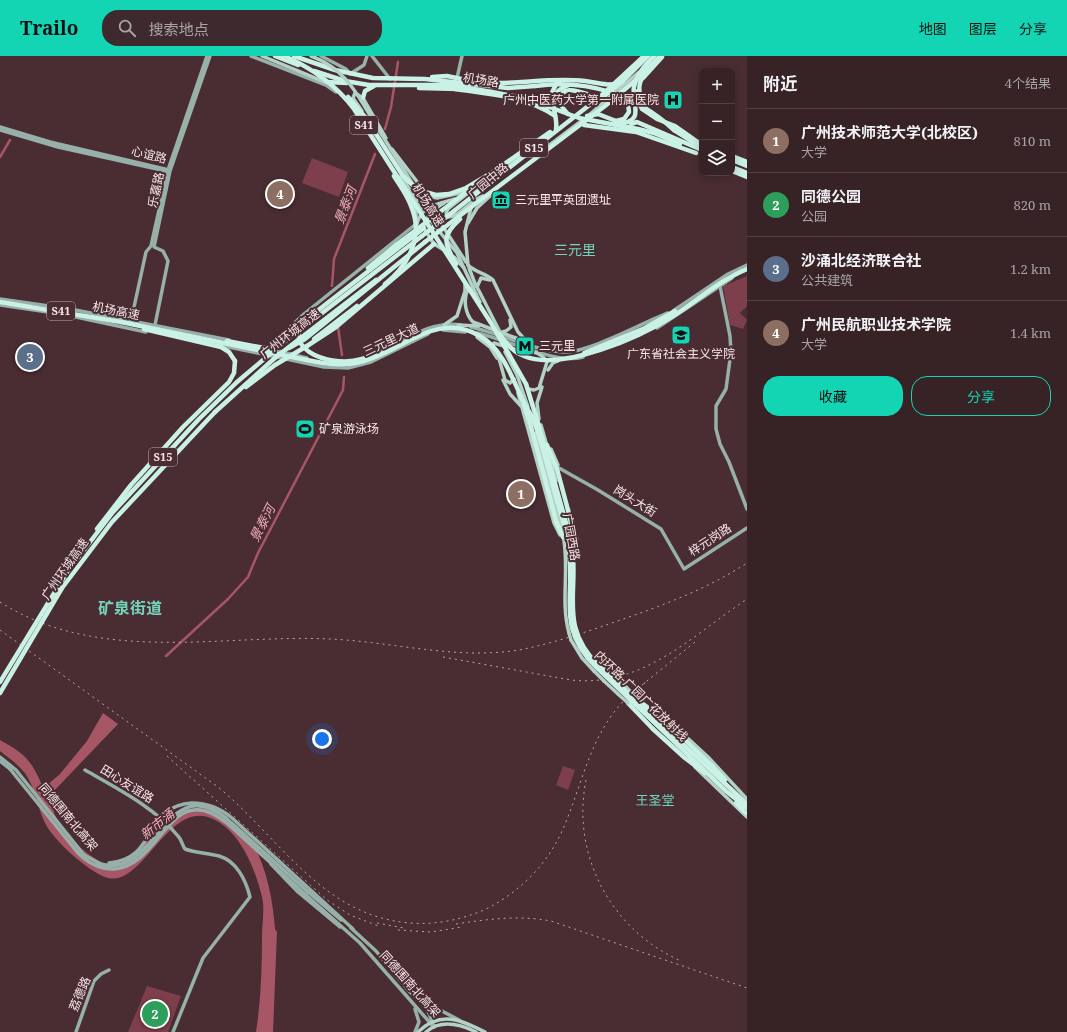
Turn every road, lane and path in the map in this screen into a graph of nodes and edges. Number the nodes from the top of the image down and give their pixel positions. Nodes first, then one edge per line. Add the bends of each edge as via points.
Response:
1 (207, 56) edge
2 (210, 56) edge
3 (251, 56) edge
4 (262, 56) edge
5 (275, 56) edge
6 (284, 56) edge
7 (294, 56) edge
8 (311, 56) edge
9 (321, 56) edge
10 (367, 56) edge
11 (372, 56) edge
12 (462, 56) edge
13 (645, 56) edge
14 (654, 56) edge
15 (661, 56) edge
16 (641, 70) junction
17 (350, 74) junction
18 (308, 78) junction
19 (316, 78) junction
20 (458, 78) junction
21 (390, 79) junction
22 (425, 79) junction
23 (557, 79) junction
24 (352, 82) junction
25 (622, 82) junction
26 (328, 83) junction
27 (479, 84) junction
28 (434, 85) junction
29 (579, 85) junction
30 (611, 85) junction
31 (377, 86) junction
32 (401, 86) junction
33 (458, 89) junction
34 (614, 92) junction
35 (363, 98) junction
36 (602, 98) junction
37 (648, 109) junction
38 (546, 110) junction
39 (555, 116) junction
40 (587, 116) junction
41 (364, 118) junction
42 (571, 118) junction
43 (608, 124) junction
44 (584, 125) junction
45 (0, 126) edge
46 (556, 129) junction
47 (0, 130) edge
48 (365, 130) junction
49 (570, 130) junction
50 (631, 131) junction
51 (377, 137) junction
52 (550, 138) junction
53 (566, 138) junction
54 (554, 142) junction
55 (388, 143) junction
56 (699, 143) edge
57 (699, 147) edge
58 (699, 148) edge
59 (392, 149) junction
60 (384, 151) junction
61 (533, 151) junction
62 (524, 152) junction
63 (696, 153) junction
64 (699, 154) edge
65 (537, 155) junction
66 (735, 159) edge
67 (735, 160) edge
68 (385, 161) junction
69 (512, 162) junction
70 (534, 162) junction
71 (747, 162) edge
72 (747, 166) edge
73 (735, 168) edge
74 (509, 170) junction
75 (169, 171) junction
76 (735, 172) edge
77 (747, 173) edge
78 (496, 174) junction
79 (508, 177) junction
80 (515, 177) junction
81 (747, 178) edge
82 (479, 186) junction
83 (470, 192) junction
84 (491, 193) junction
85 (462, 194) junction
86 (483, 196) junction
87 (445, 202) junction
88 (428, 205) dead end
89 (422, 209) dead end
90 (436, 216) dead end
91 (430, 220) dead end
92 (416, 224) junction
93 (424, 228) junction
94 (465, 232) junction
95 (415, 234) junction
96 (425, 242) junction
97 (434, 244) junction
98 (153, 246) junction
99 (450, 254) junction
100 (747, 265) edge
101 (468, 266) junction
102 (464, 268) junction
103 (747, 270) edge
104 (720, 286) junction
105 (475, 288) junction
106 (0, 302) edge
107 (480, 307) junction
108 (675, 311) junction
109 (132, 320) junction
110 (121, 322) junction
111 (491, 323) junction
112 (155, 325) junction
113 (444, 325) junction
114 (458, 325) junction
115 (484, 326) junction
116 (130, 328) junction
117 (468, 332) junction
118 (499, 332) junction
119 (204, 339) junction
120 (283, 343) junction
121 (528, 344) junction
122 (400, 345) junction
123 (307, 346) junction
124 (264, 348) junction
125 (530, 350) junction
126 (548, 359) junction
127 (571, 360) junction
128 (519, 373) junction
129 (528, 389) junction
130 (518, 390) junction
131 (522, 406) junction
132 (215, 412) junction
133 (539, 421) junction
134 (543, 431) junction
135 (536, 433) junction
136 (545, 440) junction
137 (533, 445) junction
138 (543, 458) junction
139 (559, 468) junction
140 (560, 474) junction
141 (558, 486) junction
142 (747, 509) edge
143 (747, 528) edge
144 (563, 537) junction
145 (87, 544) junction
146 (575, 554) junction
147 (684, 569) joint
148 (565, 607) junction
149 (574, 607) junction
150 (0, 682) edge
151 (0, 693) edge
152 (628, 703) junction
153 (643, 704) junction
154 (688, 756) junction
155 (0, 757) edge
156 (0, 761) edge
157 (707, 765) junction
158 (85, 770) dead end
159 (719, 770) junction
160 (716, 781) junction
161 (726, 791) junction
162 (747, 799) edge
163 (747, 803) edge
164 (747, 809) edge
165 (747, 813) edge
166 (747, 817) edge
167 (160, 818) junction
168 (256, 839) junction
169 (97, 863) junction
170 (281, 864) junction
171 (273, 868) junction
172 (307, 894) junction
173 (353, 929) junction
174 (350, 933) junction
175 (109, 970) dead end
176 (417, 998) junction
177 (425, 1006) junction
178 (415, 1008) junction
179 (459, 1020) junction
180 (431, 1022) junction
181 (434, 1027) junction
182 (76, 1032) edge
183 (173, 1032) edge
184 (417, 1032) edge
185 (426, 1032) edge
186 (476, 1032) edge
187 (486, 1032) edge

1 - 75 main road, 乐嘉路
2 - 75 main road, 乐嘉路
3 - 18 main road
4 - 19 main road
5 - 24 highway, 机场路 via 325,75
6 - 26 highway, 机场高速 / S41, bridge via 315,72
7 - 17 highway, 机场路
8 - 55 main road, bridge via 341,73
9 - 17 main road via 346,69
10 - 17 main road via 364,65
11 - 21 main road
12 - 20 main road
13 - 25 highway, 广园中路
13 - 30 main road
13 - 42 highway, 广州环城高速 / S15, bridge via 613,86
14 - 16 highway, 广园中路
15 - 37 highway, bridge via 640,81 639,92
15 - 56 highway via 640,85 638,97 641,107 656,119 675,126
15 - 84 highway, 广州环城高速 / S15, bridge via 616,97
16 - 40 main road, 广园中路
16 - 43 highway, bridge via 634,90 637,111 634,117 627,123
17 - 21 highway, 机场路
18 - 19 main road
18 - 48 main road via 334,90 348,104
19 - 26 main road
20 - 22 highway via 442,76
20 - 27 highway
21 - 22 highway, 机场路
22 - 27 highway, 机场路
23 - 27 highway via 511,84
23 - 30 highway
23 - 38 highway
24 - 26 highway
24 - 31 highway, 机场路
25 - 30 highway
25 - 36 highway, 广园中路
26 - 41 main road
26 - 60 highway, 机场高速 / S41, bridge via 351,105
26 - 78 highway, bridge via 356,106 400,172 418,190 433,195 449,194
27 - 29 highway, 机场路, bridge via 508,88 556,83
28 - 32 highway, 机场路
28 - 33 highway
28 - 42 highway, 机场路, bridge via 458,86 528,99
29 - 34 highway, 机场路, bridge
29 - 39 highway, bridge via 560,89 555,95 552,104
31 - 32 highway, 机场路
31 - 35 highway via 366,90
32 - 33 highway
33 - 38 highway via 513,99
34 - 37 highway, 机场路, bridge
34 - 40 highway, bridge via 628,101 628,116 616,121 598,114
35 - 41 main road via 356,93 352,96
35 - 55 main road
36 - 42 highway, bridge via 594,98 575,89 566,92 561,100 562,108
36 - 52 main road, 广园中路
37 - 57 highway, 机场路, bridge
38 - 39 highway
39 - 46 highway
40 - 49 main road, 广园中路
41 - 51 main road
42 - 43 highway, 机场路, bridge
42 - 78 highway, bridge via 536,140
42 - 120 highway, 广州环城高速 / S15, bridge
43 - 63 highway, 机场路, bridge via 654,133
44 - 49 main road
44 - 50 highway
44 - 53 main road
45 - 75 main road, 心谊路 via 50,142
46 - 52 main road
46 - 62 main road
47 - 75 main road, 心谊路 via 51,146
48 - 51 main road
48 - 68 main road
49 - 53 main road
49 - 54 main road, 广园中路
50 - 58 highway via 632,123 637,122
50 - 63 highway
51 - 60 main road
52 - 61 main road, 广园中路
53 - 54 main road
53 - 70 main road
54 - 65 main road, 广园中路
55 - 59 main road
59 - 82 main road via 417,184 431,197 452,196
59 - 88 main road
60 - 68 main road
60 - 89 main road
60 - 107 highway, 机场高速 / S41, bridge
60 - 123 highway, bridge via 412,209 416,230 413,249 394,277
61 - 62 main road
61 - 74 main road, 广园中路
62 - 69 main road
63 - 64 highway, 机场路
65 - 70 main road
65 - 79 main road, 广园中路
66 - 71 highway
67 - 72 highway
68 - 92 main road via 415,209
69 - 74 main road
69 - 78 main road
70 - 80 main road
73 - 77 highway
74 - 78 main road, 广园中路
75 - 98 main road, 乐嘉路
76 - 81 highway
78 - 82 main road
78 - 83 main road, 广园中路 via 487,186
78 - 122 highway, bridge via 407,236 311,314 300,330 301,343 307,351 318,358 334,362 357,361
79 - 80 main road
79 - 86 main road, 广园中路
80 - 94 main road via 476,208
82 - 85 main road
83 - 85 main road
83 - 86 main road via 448,209 448,217
83 - 87 main road
84 - 96 highway, 广州环城高速 / S15, bridge
84 - 107 highway, bridge via 450,228 446,239 448,249
85 - 87 main road
86 - 94 main road, 广园中路 via 470,209
87 - 92 main road via 436,203 426,210
87 - 93 main road via 430,213
90 - 101 main road, 广园西路
91 - 102 main road, 广园西路 via 457,253
92 - 95 main road
92 - 124 main road
93 - 95 highway
93 - 97 main road
94 - 101 main road, 广园中路
95 - 120 highway, bridge via 316,312
96 - 119 highway, bridge via 378,282 294,346 273,350
96 - 132 highway, 广州环城高速 / S15, bridge via 289,347
97 - 99 main road
97 - 123 highway via 336,327
98 - 109 main road, 乐嘉路 via 146,252
98 - 112 main road via 165,254 168,261
99 - 102 main road
99 - 113 main road via 466,286 457,316
100 - 108 main road, 三元里大道 via 728,274
101 - 105 main road, 广园西路
101 - 121 main road via 493,280 518,332
102 - 105 main road, 广园西路
103 - 104 main road
103 - 126 highway, bridge via 730,277 672,317 643,332 584,355
104 - 127 main road via 658,328
104 - 142 main road via 731,352 726,389 716,409 716,429
105 - 115 main road via 468,289 466,296 468,316 473,322
105 - 118 main road via 481,278 488,278 499,296 511,323 508,330
105 - 128 main road, 广园西路, bridge
105 - 128 main road, 广园西路, bridge
106 - 109 main road, 三元里大道
106 - 110 highway, 机场高速 / S41
106 - 116 main road, 三元里大道
107 - 111 highway, 机场高速 / S41, bridge
108 - 121 main road, 三元里大道 via 574,351 553,350
108 - 126 highway, bridge via 645,328 585,352
109 - 112 main road, 三元里大道
109 - 116 main road, 乐嘉路
110 - 119 highway, 机场高速 / S41, bridge
110 - 145 highway, bridge via 223,348 233,357 235,371 228,383 176,434 131,484
111 - 126 highway, bridge via 506,343 518,353 534,359
111 - 129 highway, 机场高速 / S41, bridge
112 - 124 main road, 三元里大道
113 - 114 main road, 三元里大道
113 - 124 main road, 三元里大道 via 424,330 380,352 349,362 319,360
114 - 115 main road
114 - 121 main road, 三元里大道
115 - 118 main road
116 - 117 main road, 三元里大道 via 338,368 372,362 433,332
117 - 125 main road, 三元里大道 via 489,336
117 - 131 main road via 482,340 494,352 505,384 513,398
118 - 121 main road
119 - 122 highway, bridge via 336,366 364,362
120 - 145 highway, 广州环城高速 / S15, bridge via 199,419
122 - 130 highway, bridge via 435,329 452,327 468,330 495,348
123 - 132 highway, bridge via 275,365
125 - 127 main road, 三元里大道
125 - 128 main road via 492,344 506,382 511,382
125 - 129 main road via 545,359 548,364 539,388
127 - 133 main road, 广园西路 via 556,361 550,367 538,400
128 - 129 main road, 广园西路
128 - 131 main road via 517,389
128 - 135 main road, 广园西路
129 - 133 highway, 机场高速
130 - 144 highway, bridge via 530,423 556,521
130 - 160 highway, 内环路-广园广花放射线, bridge via 535,423 568,541 569,612 577,643 596,667
131 - 137 main road
132 - 151 highway, 广州环城高速 / S15, bridge via 135,496 82,560 62,588
133 - 134 main road, 广园西路
133 - 146 highway, bridge via 557,469 574,536
133 - 163 highway, 内环路-广园广花放射线, bridge via 572,544 572,614 580,642 599,666
134 - 135 main road
134 - 136 main road, 广园西路
135 - 138 main road, 广园西路
136 - 139 main road
136 - 141 main road, 广园西路
137 - 138 main road
137 - 144 main road via 554,523
138 - 144 main road, 广园西路
139 - 140 main road
139 - 147 main road, 岗头大街 via 661,530
140 - 141 main road
140 - 146 main road via 576,536
141 - 146 main road, 广园西路
143 - 147 main road, 梓元岗路
144 - 148 main road, 广园西路 via 567,563
145 - 150 highway, 广州环城高速 / S15, bridge via 58,585
146 - 149 main road, 广园西路
148 - 149 main road
148 - 152 main road, 广园西路, bridge via 569,633 582,658
149 - 153 main road, 广园西路, bridge via 577,629 590,654
152 - 154 main road, 广园西路
152 - 160 highway, bridge via 685,758
153 - 157 main road, 广园西路
153 - 159 main road via 665,718
153 - 163 highway, bridge via 708,761
154 - 164 main road, 广园西路
154 - 166 main road via 702,775
155 - 169 main road, 同德围南北高架 via 16,770 82,852
156 - 172 main road, 同德围南北高架, bridge via 16,776 78,853 97,867 118,869 135,863 147,853 174,819 188,812 205,811 225,821
157 - 159 main road
157 - 163 main road, 广园西路
158 - 167 main road, 田心友谊路 via 124,792
159 - 162 main road
160 - 161 highway, 内环路-广园广花放射线, bridge
161 - 164 highway, 内环路-广园广花放射线, bridge
161 - 165 highway, bridge
167 - 168 main road via 176,806 197,803 214,806
167 - 169 main road, bridge via 138,851 128,858 115,862
167 - 183 main road, 田心友谊路 via 180,837 183,847 222,857 232,864 242,874 250,897 203,958
168 - 170 main road
168 - 171 main road via 265,850
169 - 172 main road, 同德围南北高架, bridge via 109,866 131,861 146,849 173,815 188,808 203,807 226,818
170 - 171 main road via 275,863
170 - 173 main road
171 - 174 main road via 320,912
172 - 173 main road, 同德围南北高架
172 - 174 main road, 同德围南北高架
173 - 176 main road, 同德围南北高架 via 380,955
174 - 178 main road, 同德围南北高架
175 - 182 main road, 荔德路 via 94,982
176 - 177 main road, 同德围南北高架
176 - 179 main road
177 - 178 main road via 423,1011
177 - 180 main road, 同德围南北高架
178 - 180 main road, 同德围南北高架
178 - 184 main road via 419,1022
179 - 180 main road
179 - 187 main road
180 - 181 main road, 同德围南北高架
180 - 184 main road
181 - 185 main road
181 - 186 main road via 453,1024

